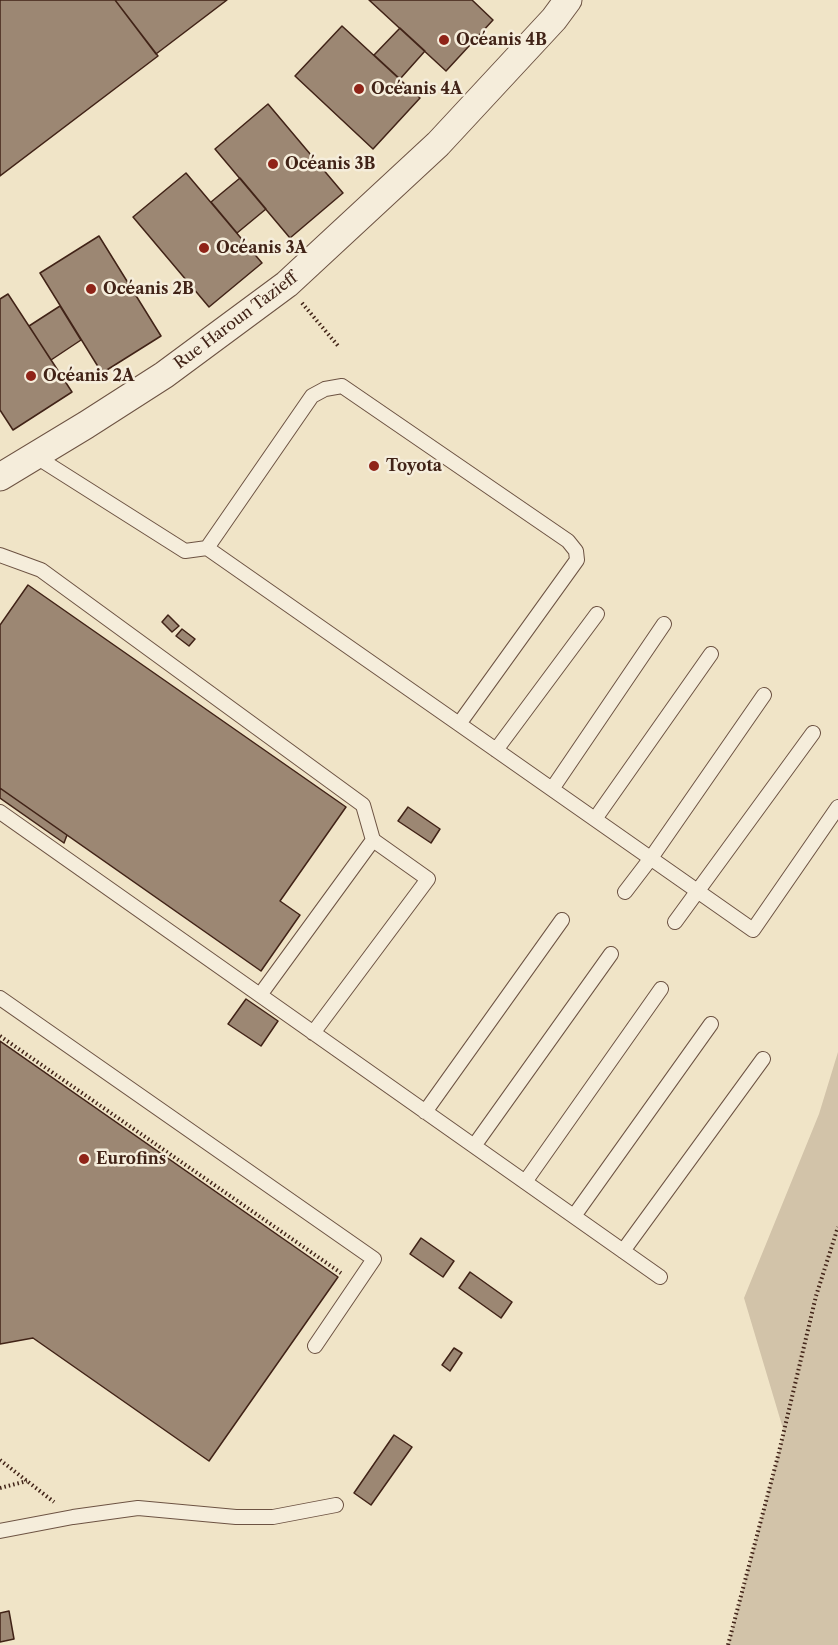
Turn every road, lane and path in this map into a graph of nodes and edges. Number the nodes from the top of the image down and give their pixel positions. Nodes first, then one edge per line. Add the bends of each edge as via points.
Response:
1 (568, 0) edge
2 (287, 284) junction
3 (339, 347) dead end
4 (35, 456) junction
5 (0, 477) edge
6 (207, 548) junction
7 (0, 555) edge
8 (597, 614) dead end
9 (664, 624) dead end
10 (711, 654) dead end
11 (764, 695) dead end
12 (459, 724) junction
13 (813, 733) dead end
14 (496, 750) junction
15 (552, 789) junction
16 (838, 807) edge
17 (0, 812) edge
18 (595, 819) junction
19 (373, 840) junction
20 (651, 858) junction
21 (698, 891) junction
22 (625, 892) dead end
23 (562, 920) dead end
24 (675, 922) dead end
25 (611, 954) dead end
26 (661, 989) dead end
27 (260, 995) junction
28 (0, 998) edge
29 (711, 1024) dead end
30 (314, 1033) junction
31 (0, 1036) edge
32 (763, 1059) dead end
33 (425, 1112) junction
34 (474, 1146) junction
35 (525, 1182) junction
36 (574, 1216) junction
37 (838, 1227) edge
38 (623, 1251) junction
39 (660, 1277) dead end
40 (357, 1284) junction
41 (315, 1346) dead end
42 (0, 1460) edge
43 (27, 1481) junction
44 (0, 1488) edge
45 (336, 1505) dead end
46 (74, 1517) junction
47 (0, 1531) edge
48 (728, 1645) edge

1 - 2 street, Rue Haroun Tazieff via 438,144
2 - 3 path
2 - 4 street, Rue Haroun Tazieff via 164,375
4 - 5 street, Rue Haroun Tazieff
4 - 6 lane via 185,551
6 - 12 lane
6 - 12 lane via 312,396 342,386 568,541 577,560
7 - 19 lane via 41,570 363,805
8 - 14 lane
9 - 15 lane
10 - 18 lane
11 - 20 lane
12 - 14 lane
13 - 21 lane
14 - 15 lane
15 - 18 lane
16 - 21 lane via 753,930
17 - 27 lane
18 - 20 lane
19 - 27 lane
19 - 30 lane via 428,879
20 - 21 lane
20 - 22 lane
21 - 24 lane
23 - 33 lane
25 - 34 lane
26 - 35 lane
27 - 30 lane
28 - 40 lane via 374,1259
29 - 36 lane
30 - 33 lane
31 - 40 path
32 - 38 lane
33 - 34 lane
34 - 35 lane
35 - 36 lane
36 - 38 lane
37 - 48 path via 816,1296
38 - 39 lane
40 - 41 lane
42 - 43 path
43 - 44 path
43 - 46 path
45 - 46 lane via 273,1516 236,1517 138,1508
46 - 47 lane

